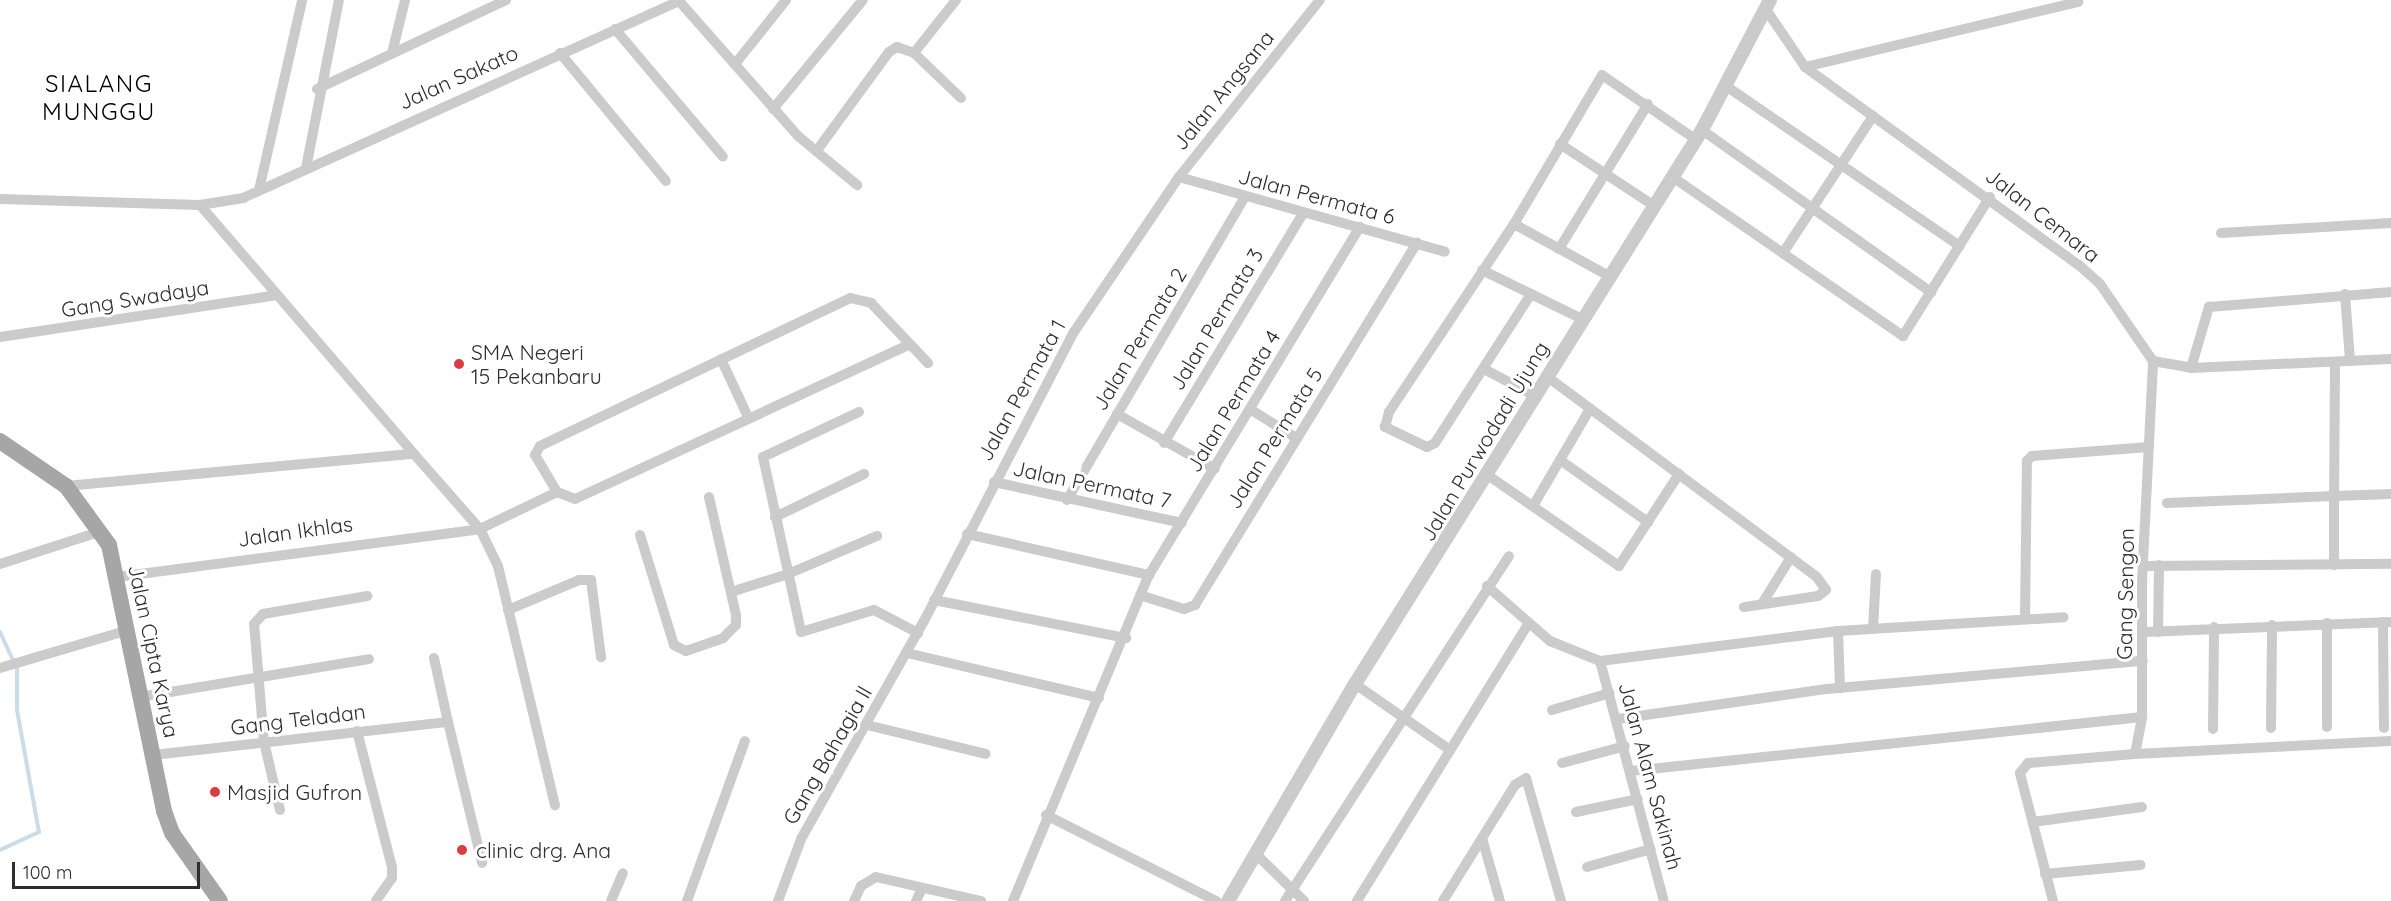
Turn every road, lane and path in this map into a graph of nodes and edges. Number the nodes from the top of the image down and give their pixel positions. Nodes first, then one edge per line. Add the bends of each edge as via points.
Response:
1 (302, 0) edge
2 (339, 0) edge
3 (405, 0) edge
4 (506, 0) edge
5 (786, 0) edge
6 (863, 0) edge
7 (956, 0) edge
8 (1320, 0) edge
9 (680, 1) edge
10 (2078, 2) dead end
11 (1768, 5) edge
12 (615, 29) junction
13 (392, 53) junction
14 (560, 53) junction
15 (914, 53) junction
16 (735, 64) junction
17 (1805, 67) junction
18 (1726, 86) junction
19 (317, 88) junction
20 (961, 98) dead end
21 (1648, 104) junction
22 (774, 110) junction
23 (1873, 116) junction
24 (1698, 134) junction
25 (1560, 144) junction
26 (818, 149) junction
27 (723, 157) dead end
28 (1841, 165) junction
29 (306, 168) junction
30 (1602, 174) junction
31 (1671, 176) junction
32 (1179, 177) junction
33 (666, 181) dead end
34 (857, 185) dead end
35 (259, 190) junction
36 (1245, 197) junction
37 (1990, 197) junction
38 (0, 199) edge
39 (200, 205) junction
40 (1653, 205) junction
41 (1812, 209) junction
42 (1302, 215) junction
43 (2391, 223) edge
44 (1514, 224) junction
45 (1360, 227) junction
46 (2221, 233) dead end
47 (1417, 243) junction
48 (1960, 246) junction
49 (1559, 249) junction
50 (1445, 252) dead end
51 (1783, 253) junction
52 (1482, 270) junction
53 (1609, 276) junction
54 (1931, 292) junction
55 (2391, 292) edge
56 (1530, 294) junction
57 (2345, 294) junction
58 (277, 295) junction
59 (1582, 319) junction
60 (0, 337) edge
61 (909, 345) junction
62 (721, 359) junction
63 (2391, 359) edge
64 (2154, 361) junction
65 (2350, 361) junction
66 (928, 363) dead end
67 (2335, 365) junction
68 (2191, 368) junction
69 (1484, 369) junction
70 (1549, 378) junction
71 (1537, 397) junction
72 (1250, 409) junction
73 (1590, 409) junction
74 (859, 412) dead end
75 (1117, 414) junction
76 (749, 419) junction
77 (1296, 438) junction
78 (0, 441) edge
79 (1164, 443) junction
80 (2149, 447) junction
81 (414, 454) junction
82 (1560, 460) junction
83 (1215, 469) junction
84 (864, 474) dead end
85 (1679, 474) junction
86 (1489, 476) junction
87 (994, 482) junction
88 (66, 486) junction
89 (557, 492) junction
90 (2391, 494) edge
91 (2334, 496) junction
92 (709, 497) dead end
93 (1067, 500) junction
94 (2167, 503) dead end
95 (1533, 506) junction
96 (775, 518) junction
97 (1648, 522) junction
98 (1182, 523) junction
99 (480, 528) junction
100 (102, 531) junction
101 (967, 534) junction
102 (640, 535) dead end
103 (877, 536) dead end
104 (1509, 556) dead end
105 (1791, 557) junction
106 (0, 564) edge
107 (2391, 564) edge
108 (2334, 565) junction
109 (2143, 566) junction
110 (2158, 566) junction
111 (788, 574) junction
112 (1876, 574) dead end
113 (1149, 575) junction
114 (117, 577) junction
115 (1487, 586) junction
116 (731, 592) junction
117 (1140, 595) junction
118 (367, 596) dead end
119 (934, 600) junction
120 (1762, 604) junction
121 (1744, 607) dead end
122 (508, 610) junction
123 (2064, 616) dead end
124 (2025, 619) junction
125 (1529, 622) junction
126 (2387, 622) edge
127 (2327, 623) junction
128 (2272, 626) junction
129 (2214, 627) junction
130 (1873, 628) junction
131 (128, 630) junction
132 (1838, 631) junction
133 (2144, 632) junction
134 (2158, 632) junction
135 (918, 633) junction
136 (1126, 638) junction
137 (907, 653) junction
138 (602, 657) dead end
139 (435, 658) dead end
140 (369, 659) dead end
141 (2143, 660) junction
142 (1600, 661) junction
143 (3, 667) edge
144 (258, 678) junction
145 (1355, 684) junction
146 (1840, 688) junction
147 (1610, 693) junction
148 (140, 697) junction
149 (1099, 698) junction
150 (1552, 711) dead end
151 (2142, 717) junction
152 (1618, 719) junction
153 (1401, 721) junction
154 (448, 722) junction
155 (867, 725) junction
156 (2326, 727) dead end
157 (2271, 728) dead end
158 (2384, 728) dead end
159 (2213, 729) dead end
160 (357, 731) junction
161 (745, 741) dead end
162 (2391, 741) edge
163 (264, 742) junction
164 (1625, 746) junction
165 (1450, 750) junction
166 (986, 754) dead end
167 (2135, 754) junction
168 (153, 755) junction
169 (1562, 763) dead end
170 (1631, 771) junction
171 (1638, 799) junction
172 (555, 805) dead end
173 (2142, 807) dead end
174 (280, 810) dead end
175 (1575, 812) dead end
176 (1046, 814) junction
177 (2033, 822) junction
178 (1482, 838) junction
179 (1651, 849) junction
180 (1257, 855) junction
181 (482, 862) dead end
182 (2141, 865) dead end
183 (1587, 867) dead end
184 (623, 873) dead end
185 (2045, 874) junction
186 (922, 888) junction
187 (1294, 891) junction
188 (220, 901) edge
189 (376, 901) edge
190 (610, 901) edge
191 (687, 901) edge
192 (778, 901) edge
193 (854, 901) edge
194 (916, 901) edge
195 (981, 901) edge
196 (1013, 901) edge
197 (1216, 901) edge
198 (1228, 901) edge
199 (1285, 901) edge
200 (1304, 901) edge
201 (1357, 901) edge
202 (1443, 901) edge
203 (1500, 901) edge
204 (1561, 901) edge
205 (1664, 901) edge
206 (2053, 901) edge

1 - 35 street
2 - 19 street
3 - 13 street
4 - 13 street
5 - 16 street
6 - 22 street
7 - 15 street
8 - 32 street, Jalan Angsana
9 - 12 street, Jalan Sakato
9 - 16 street, Jalan Sakato
10 - 17 street
11 - 17 street, Jalan Cemara
11 - 18 street, Jalan Purwodadi Ujung
12 - 14 street, Jalan Sakato
12 - 27 street
13 - 19 street
14 - 29 street, Jalan Sakato
14 - 33 street
15 - 20 street
15 - 26 street via 897,47 889,52
16 - 22 street, Jalan Sakato
17 - 23 street, Jalan Cemara
18 - 24 street, Jalan Purwodadi Ujung
18 - 28 street
19 - 29 street
21 - 24 street
21 - 25 street via 1604,74
21 - 30 street
22 - 26 street, Jalan Sakato
23 - 28 street
23 - 37 street, Jalan Cemara
24 - 31 street, Jalan Purwodadi Ujung
24 - 41 street
25 - 30 street
25 - 44 street
26 - 34 street, Jalan Sakato
28 - 41 street
28 - 48 street
29 - 35 street, Jalan Sakato
30 - 40 street
30 - 49 street
31 - 40 street, Jalan Purwodadi Ujung
31 - 51 street
32 - 36 street, Jalan Permata 6
32 - 87 street, Jalan Permata 1 via 1074,332
35 - 39 street, Jalan Sakato
36 - 42 street, Jalan Permata 6
36 - 75 street, Jalan Permata 2
37 - 48 street
37 - 64 street, Jalan Cemara via 2100,284
38 - 39 street, Jalan Sakato
39 - 58 street
40 - 53 street, Jalan Purwodadi Ujung
41 - 51 street
41 - 54 street
42 - 45 street, Jalan Permata 6
42 - 79 street, Jalan Permata 3
43 - 46 street
44 - 49 street
44 - 52 street
45 - 47 street, Jalan Permata 6
45 - 72 street, Jalan Permata 4
47 - 50 street, Jalan Permata 6
47 - 77 street, Jalan Permata 5
48 - 54 street
49 - 53 street
51 - 54 street via 1903,336
52 - 56 street
52 - 69 street via 1389,412 1386,427 1431,446
53 - 59 street, Jalan Purwodadi Ujung
55 - 57 street
56 - 59 street
56 - 69 street
57 - 65 street
57 - 68 street via 2209,307
58 - 60 street, Gang Swadaya
58 - 81 street
59 - 70 street, Jalan Purwodadi Ujung
61 - 62 street via 871,303 856,296
61 - 66 street
61 - 76 street
62 - 76 street
62 - 89 street via 535,450
63 - 65 street
64 - 68 street
64 - 80 street, Gang Sengon
65 - 67 street
67 - 68 street
67 - 91 street
69 - 71 street
70 - 71 street, Jalan Purwodadi Ujung
70 - 73 street
71 - 86 street, Jalan Purwodadi Ujung
72 - 77 street
72 - 83 street, Jalan Permata 4
73 - 82 street
73 - 85 street
74 - 96 street via 765,454 763,465
75 - 79 street
75 - 93 street, Jalan Permata 2
76 - 89 street via 575,500
77 - 117 street, Jalan Permata 5 via 1195,605 1184,609
78 - 88 main road, Jalan Cipta Karya
79 - 83 street
80 - 109 street, Gang Sengon
80 - 124 street via 2026,461
81 - 88 street
81 - 99 street
82 - 95 street
82 - 97 street
83 - 98 street, Jalan Permata 4
84 - 96 street
85 - 97 street
85 - 105 street
86 - 95 street
86 - 145 street, Jalan Purwodadi Ujung
87 - 93 street, Jalan Permata 7
87 - 101 street, Jalan Permata 1
88 - 100 main road, Jalan Cipta Karya
89 - 99 street, Jalan Ikhlas
90 - 91 street
91 - 94 street
91 - 108 street
92 - 116 street
93 - 98 street, Jalan Permata 7
95 - 97 street via 1619,566
96 - 111 street
98 - 113 street, Jalan Permata 4
99 - 114 street, Jalan Ikhlas
99 - 122 street via 498,566
100 - 106 street
100 - 114 main road, Jalan Cipta Karya
101 - 113 street
101 - 119 street, Jalan Permata 1
102 - 116 street via 678,649 686,651 731,633 736,625
103 - 111 street
104 - 115 street
105 - 120 street
105 - 120 street via 1823,584 1824,593
107 - 108 street
108 - 110 street
109 - 110 street
109 - 133 street, Gang Sengon
110 - 134 street
111 - 116 street
111 - 135 street via 801,632 874,610
112 - 130 street
113 - 117 street, Jalan Permata 4
114 - 131 main road, Jalan Cipta Karya
115 - 125 street
115 - 153 street
117 - 136 street, Jalan Permata 4
118 - 144 street via 262,614 254,624
119 - 135 street, Jalan Permata 1
119 - 136 street
120 - 121 street
122 - 138 street via 579,580 591,580
122 - 172 street
123 - 124 street
124 - 130 street
125 - 142 street via 1550,641
125 - 165 street
126 - 127 street
126 - 158 street
127 - 128 street
127 - 156 street
128 - 129 street
128 - 157 street
129 - 134 street
129 - 159 street
130 - 132 street
131 - 143 street
131 - 148 main road, Jalan Cipta Karya
132 - 142 street
132 - 146 street
133 - 134 street
133 - 141 street, Gang Sengon
135 - 137 street, Gang Bahagia ll
136 - 149 street, Jalan Permata 4
137 - 149 street
137 - 155 street, Gang Bahagia ll
139 - 154 street
140 - 144 street
141 - 146 street
141 - 151 street, Gang Sengon
142 - 147 street, Jalan Alam Sakinah
144 - 148 street
144 - 163 street
145 - 153 street
145 - 180 street, Jalan Purwodadi Ujung
146 - 152 street
147 - 150 street
147 - 152 street, Jalan Alam Sakinah
148 - 168 main road, Jalan Cipta Karya
149 - 176 street, Jalan Permata 4
151 - 167 street, Gang Sengon
151 - 170 street
152 - 164 street, Jalan Alam Sakinah
153 - 165 street
153 - 187 street
154 - 160 street, Gang Teladan
154 - 181 street
155 - 166 street
155 - 192 street, Gang Bahagia ll via 801,839
160 - 163 street, Gang Teladan
160 - 189 street via 392,867 392,878
161 - 191 street
162 - 167 street
163 - 168 street, Gang Teladan
163 - 174 street
164 - 169 street
164 - 170 street, Jalan Alam Sakinah
165 - 201 street
167 - 177 street via 2021,767
168 - 188 main road, Jalan Cipta Karya via 172,833
170 - 171 street, Jalan Alam Sakinah
171 - 175 street
171 - 179 street, Jalan Alam Sakinah
173 - 177 street
176 - 196 street, Jalan Permata 4
176 - 197 street
177 - 185 street
178 - 202 street
178 - 203 street
178 - 204 street via 1515,784 1528,778
179 - 183 street
179 - 205 street, Jalan Alam Sakinah
180 - 187 street
180 - 198 street, Jalan Purwodadi Ujung
182 - 185 street
184 - 190 street
185 - 206 street
186 - 193 street via 876,877 861,886
186 - 194 street
186 - 195 street
187 - 199 street
187 - 200 street

